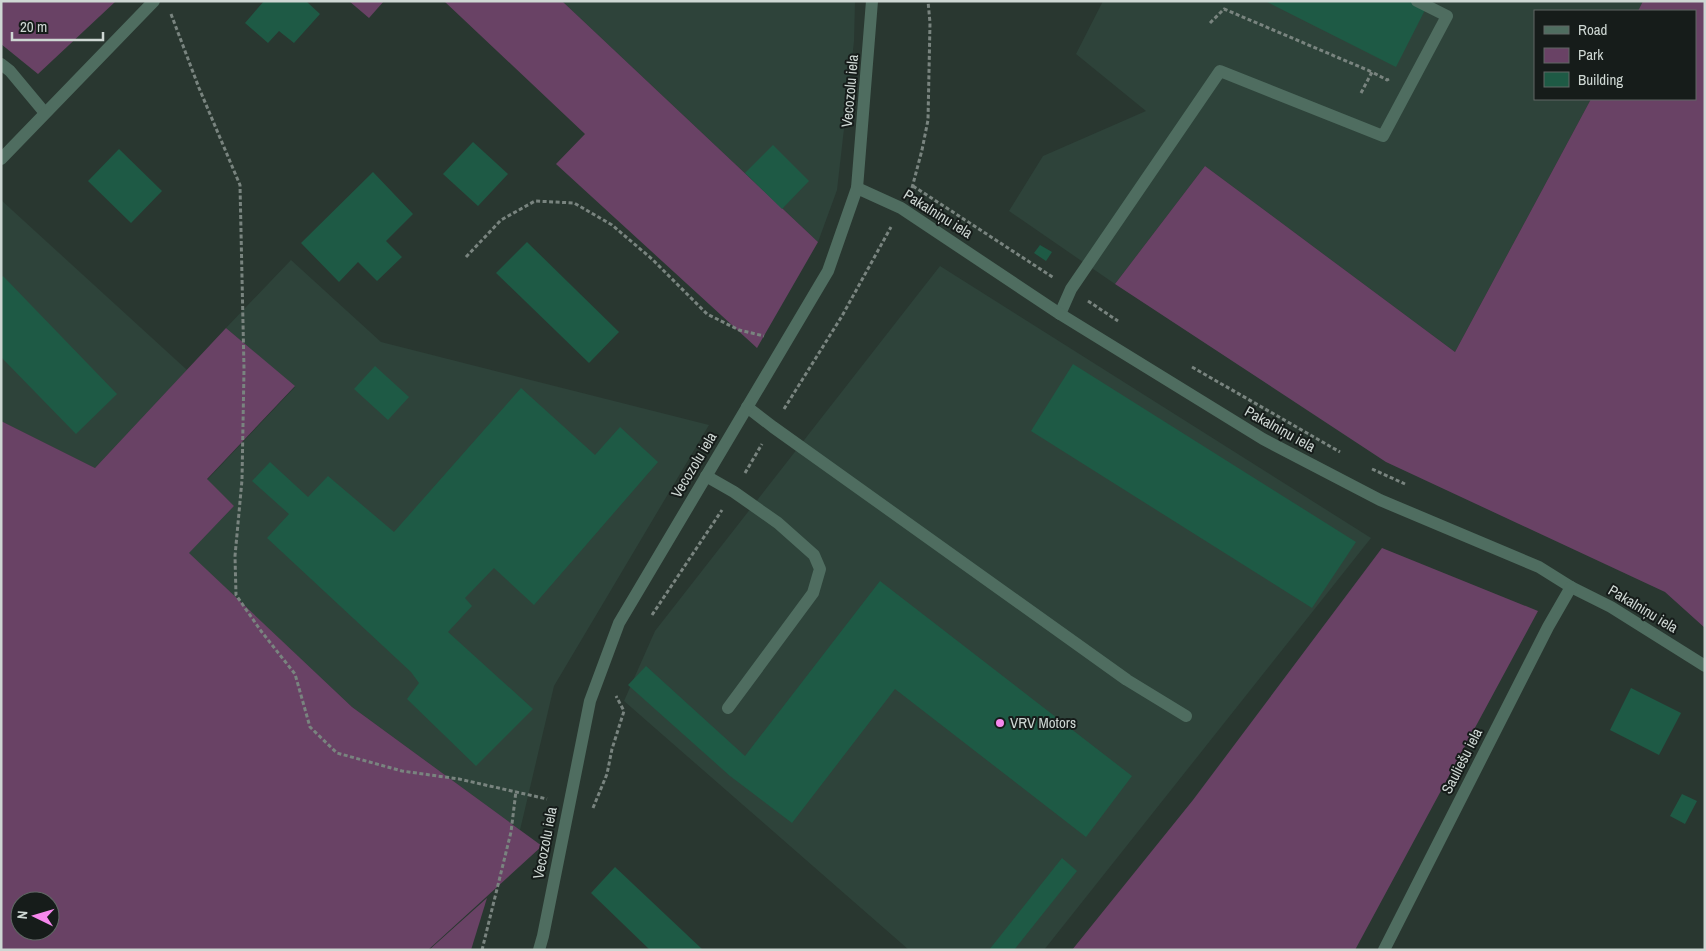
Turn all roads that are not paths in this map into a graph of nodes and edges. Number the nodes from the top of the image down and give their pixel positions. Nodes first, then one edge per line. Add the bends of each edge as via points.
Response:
1 (154, 1) edge
2 (872, 1) edge
3 (1417, 1) edge
4 (1, 64) edge
5 (46, 113) junction
6 (1, 160) edge
7 (857, 188) junction
8 (1060, 314) junction
9 (747, 407) junction
10 (706, 476) junction
11 (1571, 587) junction
12 (1705, 666) edge
13 (728, 708) dead end
14 (1186, 716) dead end
15 (539, 950) edge
16 (1384, 950) edge

1 - 5 street
2 - 7 street, Vecozolu iela
3 - 8 street via 1447,16 1383,136 1220,71 1071,289
4 - 5 street
5 - 6 street
7 - 8 street, Pakalniņu iela via 900,208
7 - 9 street, Vecozolu iela via 828,271
8 - 11 street, Pakalniņu iela via 1263,439 1380,500 1539,567
9 - 10 street, Vecozolu iela
9 - 14 street via 1127,680
10 - 13 street via 778,524 814,555 820,569 813,593
10 - 15 street, Vecozolu iela via 619,623 590,701
11 - 12 street, Pakalniņu iela via 1611,607
11 - 16 street, Sauliešu iela

